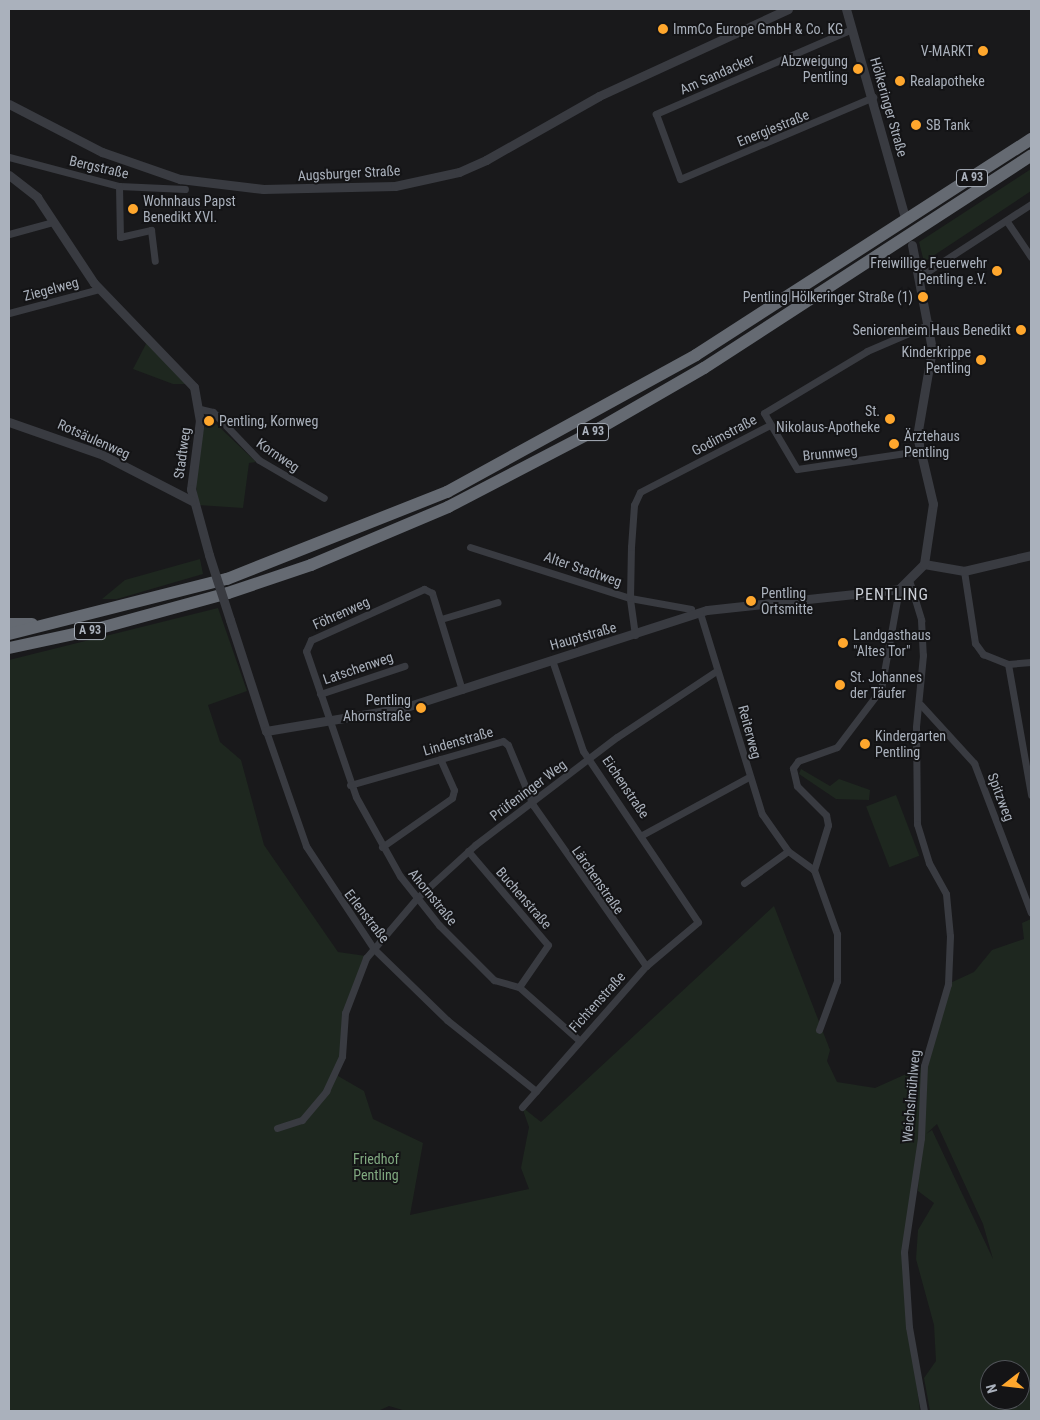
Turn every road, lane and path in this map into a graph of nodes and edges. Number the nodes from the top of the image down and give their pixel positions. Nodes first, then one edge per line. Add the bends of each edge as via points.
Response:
1 (788, 9) edge
2 (846, 9) edge
3 (852, 29) junction
4 (873, 97) junction
5 (9, 104) edge
6 (1031, 139) edge
7 (1031, 156) edge
8 (9, 157) edge
9 (9, 176) edge
10 (680, 179) joint
11 (118, 186) junction
12 (186, 189) dead end
13 (1031, 204) edge
14 (904, 214) dead end
15 (53, 222) junction
16 (1008, 223) junction
17 (9, 234) edge
18 (912, 245) dead end
19 (1031, 256) edge
20 (156, 261) dead end
21 (919, 277) junction
22 (99, 289) junction
23 (9, 313) edge
24 (930, 324) junction
25 (200, 410) junction
26 (9, 422) edge
27 (770, 424) junction
28 (919, 451) junction
29 (324, 498) dead end
30 (192, 501) junction
31 (470, 547) dead end
32 (1031, 555) edge
33 (924, 564) junction
34 (964, 571) junction
35 (910, 582) junction
36 (899, 589) junction
37 (630, 598) junction
38 (498, 602) dead end
39 (691, 609) dead end
40 (700, 613) junction
41 (441, 619) junction
42 (72, 622) junction
43 (9, 624) edge
44 (9, 634) edge
45 (635, 635) junction
46 (9, 648) edge
47 (552, 660) junction
48 (1031, 662) edge
49 (1008, 664) junction
50 (404, 666) dead end
51 (716, 672) junction
52 (462, 690) junction
53 (320, 694) junction
54 (921, 705) junction
55 (327, 720) junction
56 (266, 731) junction
57 (590, 757) junction
58 (440, 759) junction
59 (749, 778) junction
60 (350, 785) junction
61 (1031, 795) edge
62 (533, 805) junction
63 (642, 835) junction
64 (382, 847) junction
65 (788, 850) junction
66 (468, 851) junction
67 (814, 870) junction
68 (744, 883) dead end
69 (417, 898) junction
70 (1031, 913) edge
71 (698, 922) joint
72 (374, 949) junction
73 (646, 966) junction
74 (519, 987) junction
75 (818, 1030) dead end
76 (579, 1040) junction
77 (536, 1091) junction
78 (522, 1108) dead end
79 (277, 1128) dead end
80 (924, 1411) edge

1 - 5 street, Augsburger Straße via 599,96 486,160 459,172 396,186 263,189 180,180 102,152
2 - 3 street, Hölkeringer Straße
3 - 4 street, Hölkeringer Straße
3 - 10 street, Am Sandacker via 656,114
4 - 10 street, Energiestraße
4 - 14 street, Hölkeringer Straße
6 - 42 highway, A 93 via 696,355 491,470 306,551 227,579
7 - 46 highway, A 93 via 704,368 600,428 448,507 311,566 228,593 93,630
8 - 11 street, Bergstraße
9 - 15 street, Stadtweg via 37,197
11 - 12 street, Bergstraße
11 - 20 street via 120,237 151,230
13 - 16 street
15 - 17 street
15 - 22 street, Stadtweg
16 - 19 street
16 - 21 street
18 - 21 street
21 - 24 street
22 - 23 street, Ziegelweg
22 - 25 street, Stadtweg via 186,376
24 - 27 street, Godimstraße via 867,351 764,413
24 - 28 street via 931,368 918,422
25 - 29 street, Kornweg via 213,412 259,460
25 - 30 street, Stadtweg via 190,476
26 - 30 street, Rotsäulenweg via 103,455
27 - 28 street, Brunnweg via 797,470
27 - 37 street, Godimstraße via 640,492 634,505
28 - 33 street via 933,497
30 - 56 street, Stadtweg, bridge
31 - 37 street, Alter Stadtweg
32 - 34 street
33 - 34 street
33 - 35 street
34 - 49 street via 975,642 982,654
35 - 36 street, Hauptstraße
35 - 54 street, Weichslmühlweg via 921,620
36 - 40 street, Hauptstraße
36 - 67 street via 881,689 838,747 798,761 792,778 826,815 828,825
37 - 39 street, Alter Stadtweg
37 - 45 street, Godimstraße
38 - 41 street
40 - 45 street, Hauptstraße
40 - 51 street, Reiterweg
41 - 52 street, Föhrenweg
41 - 53 street, Föhrenweg via 432,593 424,589 311,640 306,651
42 - 43 highway
42 - 44 highway, A 93
45 - 47 street, Hauptstraße
47 - 52 street, Hauptstraße
47 - 57 street, Eichenstraße via 579,743
48 - 49 street
49 - 61 street
50 - 53 street, Latschenweg
51 - 57 street, Prüfeninger Weg
51 - 59 street, Reiterweg
52 - 55 street, Hauptstraße via 403,708
53 - 55 street, Föhrenweg
54 - 70 street, Spitzweg via 974,763
54 - 80 street, Weichslmühlweg via 916,727 917,824 929,863 946,894 950,952 948,984 924,1066 921,1138 904,1252 909,1327
55 - 56 street, Hauptstraße
55 - 60 street, Ahornstraße
56 - 72 street, Erlenstraße via 306,846
57 - 62 street, Prüfeninger Weg
57 - 63 street, Eichenstraße
58 - 60 street, Lindenstraße
58 - 62 street, Lindenstraße via 503,741 508,744
58 - 64 street via 454,790 452,798
59 - 63 street
59 - 65 street, Reiterweg via 762,814
60 - 64 street, Ahornstraße
62 - 66 street, Prüfeninger Weg
62 - 73 street, Lärchenstraße
63 - 71 street, Eichenstraße
64 - 69 street, Ahornstraße
65 - 67 street, Reiterweg
65 - 68 street
66 - 69 street, Prüfeninger Weg
66 - 74 street, Buchenstraße via 548,945
67 - 75 street via 837,934 838,954 834,994
69 - 72 street, Prüfeninger Weg
69 - 74 street, Ahornstraße via 494,980
71 - 73 street, Fichtenstraße
72 - 77 street, Erlenstraße via 447,1020
72 - 79 street, Prüfeninger Weg via 345,1013 338,1071 302,1120
73 - 76 street, Fichtenstraße
74 - 76 street, Ahornstraße
76 - 77 street, Fichtenstraße
77 - 78 street, Fichtenstraße

